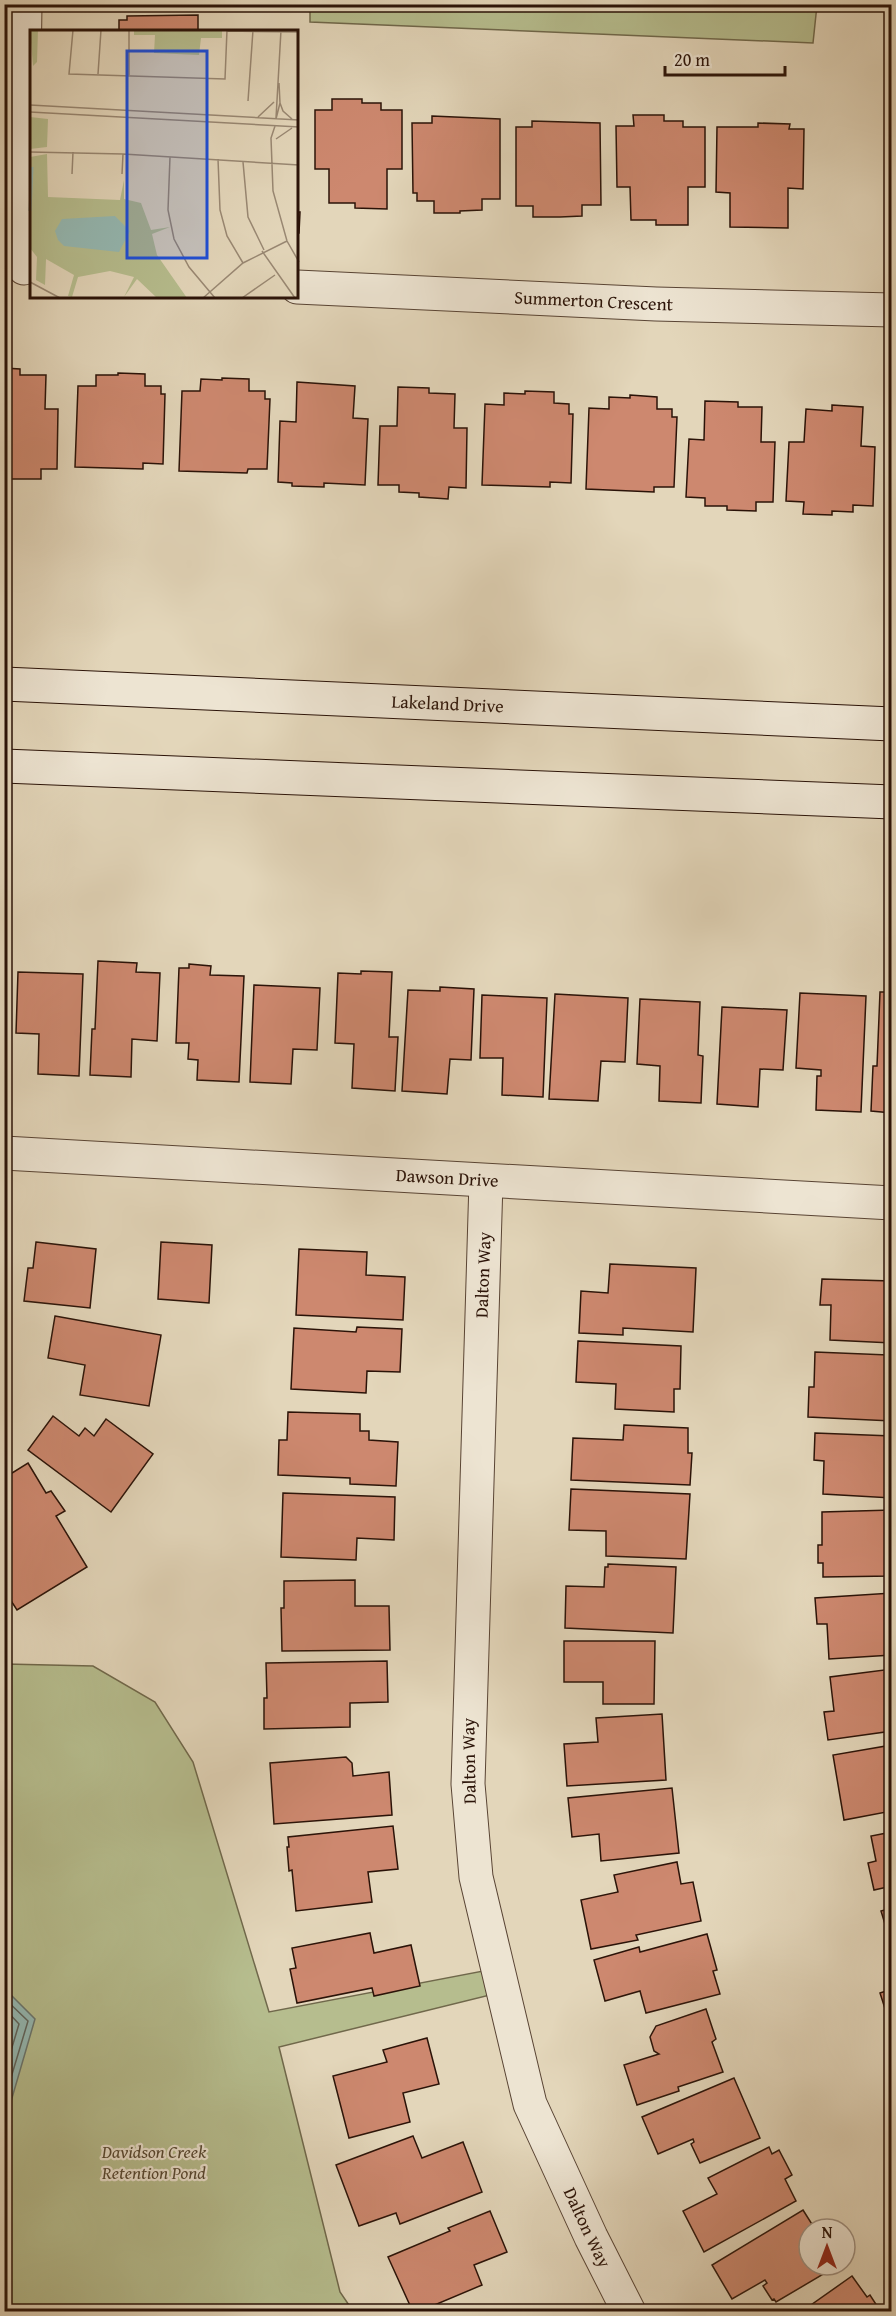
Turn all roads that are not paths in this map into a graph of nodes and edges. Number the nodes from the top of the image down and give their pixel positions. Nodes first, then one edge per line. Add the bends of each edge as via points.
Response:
1 (25, 4) edge
2 (20, 268) edge
3 (298, 287) edge
4 (891, 310) edge
5 (4, 684) edge
6 (891, 724) edge
7 (4, 766) edge
8 (891, 802) edge
9 (4, 1153) edge
10 (486, 1181) junction
11 (891, 1203) edge
12 (629, 2312) edge

1 - 2 street
3 - 4 street, Summerton Crescent via 656,304
5 - 6 street, Lakeland Drive
7 - 8 street
9 - 10 street, Dawson Drive
10 - 11 street, Dawson Drive
10 - 12 street, Dalton Way via 468,1761 476,1877 530,2104

